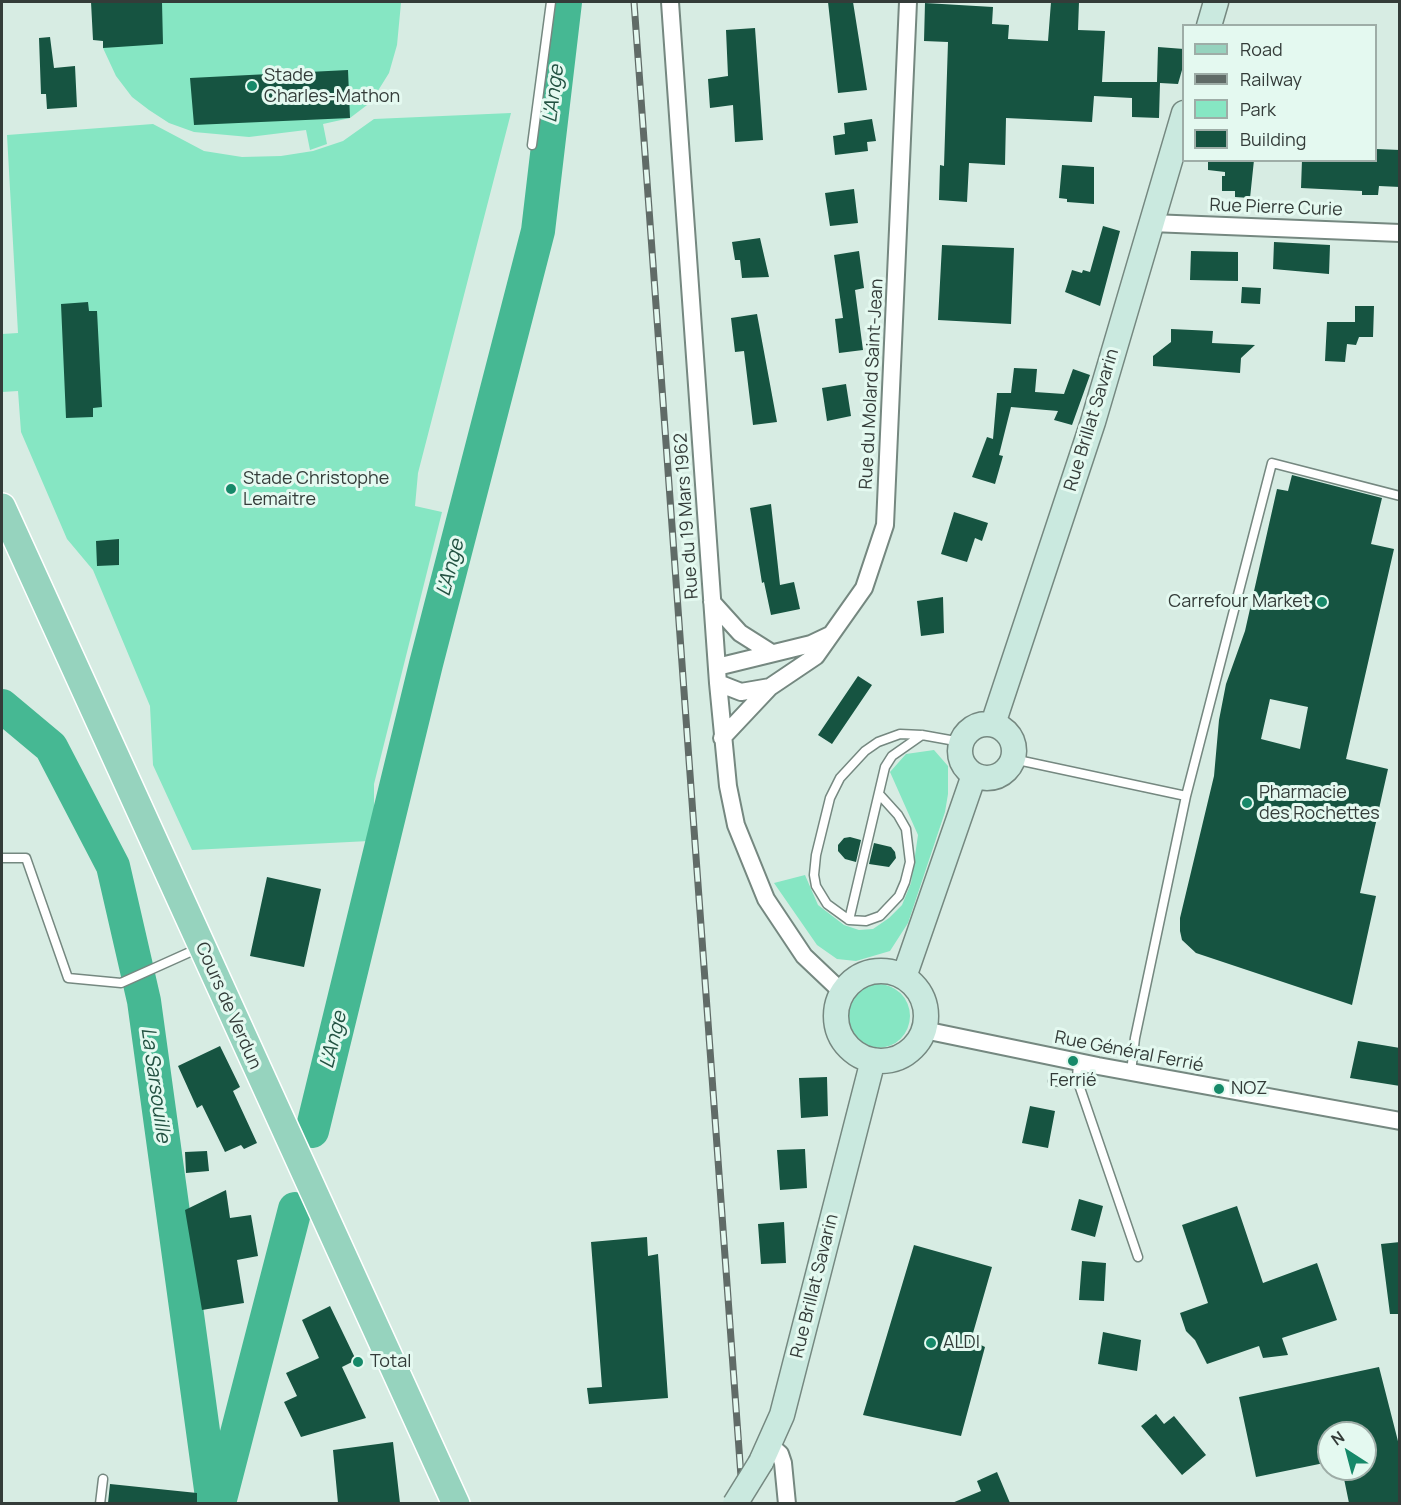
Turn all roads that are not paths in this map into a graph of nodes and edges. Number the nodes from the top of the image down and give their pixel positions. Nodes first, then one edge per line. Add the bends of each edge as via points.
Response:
1 (550, 2) edge
2 (670, 2) edge
3 (908, 2) edge
4 (1216, 2) edge
5 (1210, 24) edge
6 (1182, 120) edge
7 (532, 145) dead end
8 (1151, 223) junction
9 (1400, 233) edge
10 (1400, 496) edge
11 (2, 507) edge
12 (712, 602) junction
13 (834, 633) junction
14 (770, 652) junction
15 (717, 675) junction
16 (770, 687) junction
17 (993, 724) junction
18 (922, 735) junction
19 (722, 738) junction
20 (961, 742) junction
21 (1013, 759) junction
22 (974, 775) junction
23 (879, 794) junction
24 (1186, 796) junction
25 (2, 858) edge
26 (849, 920) junction
27 (201, 947) junction
28 (904, 977) junction
29 (843, 993) junction
30 (924, 1030) junction
31 (873, 1060) junction
32 (1078, 1071) junction
33 (1131, 1072) junction
34 (1053, 1081) dead end
35 (1400, 1121) edge
36 (1138, 1257) dead end
37 (766, 1454) junction
38 (103, 1479) dead end
39 (100, 1503) edge
40 (456, 1503) edge
41 (735, 1503) edge
42 (787, 1503) edge

1 - 7 lane
2 - 12 street, Rue du 19 Mars 1962
3 - 13 street, Rue du Molard Saint-Jean via 885,525 864,588
4 - 5 main road
6 - 8 main road, Rue Brillat Savarin
8 - 9 street, Rue Pierre Curie
8 - 17 main road, Rue Brillat Savarin via 1093,422
10 - 24 lane via 1272,462
11 - 27 main road, Cours de Verdun
12 - 14 street via 740,633
12 - 15 street, Rue du 19 Mars 1962
13 - 14 street via 811,644
13 - 16 street, Rue du Molard Saint-Jean via 816,656
14 - 15 street
15 - 16 street via 741,692
15 - 19 street, Rue du 19 Mars 1962
16 - 19 street
17 - 20 main road via 970,729
17 - 21 main road via 1008,733 1015,750
18 - 20 lane
18 - 23 lane via 892,756 885,767
18 - 26 lane via 900,734 878,742 840,778 830,798 814,875 827,904
19 - 29 street, Rue du 19 Mars 1962 via 736,825 765,899 804,956
20 - 22 main road via 960,758
21 - 22 main road via 998,776
21 - 24 lane
22 - 28 main road
23 - 26 lane
23 - 26 lane via 906,829 909,862 905,882 899,896 880,916 866,921
24 - 33 lane
25 - 27 lane via 26,858 68,978 121,983
27 - 40 main road, Cours de Verdun
28 - 29 main road via 881,971 866,973
28 - 30 main road via 918,989 923,1000
29 - 31 main road via 838,1004 838,1029 851,1049
30 - 31 main road via 901,1056
30 - 32 street, Rue Général Ferrié
31 - 37 main road, Rue Brillat Savarin via 782,1415
32 - 33 street, Rue Général Ferrié
32 - 34 lane via 1071,1083
32 - 36 lane
33 - 35 street, Rue Général Ferrié
37 - 41 main road, Rue Brillat Savarin, bridge
37 - 42 street via 780,1455
38 - 39 lane

